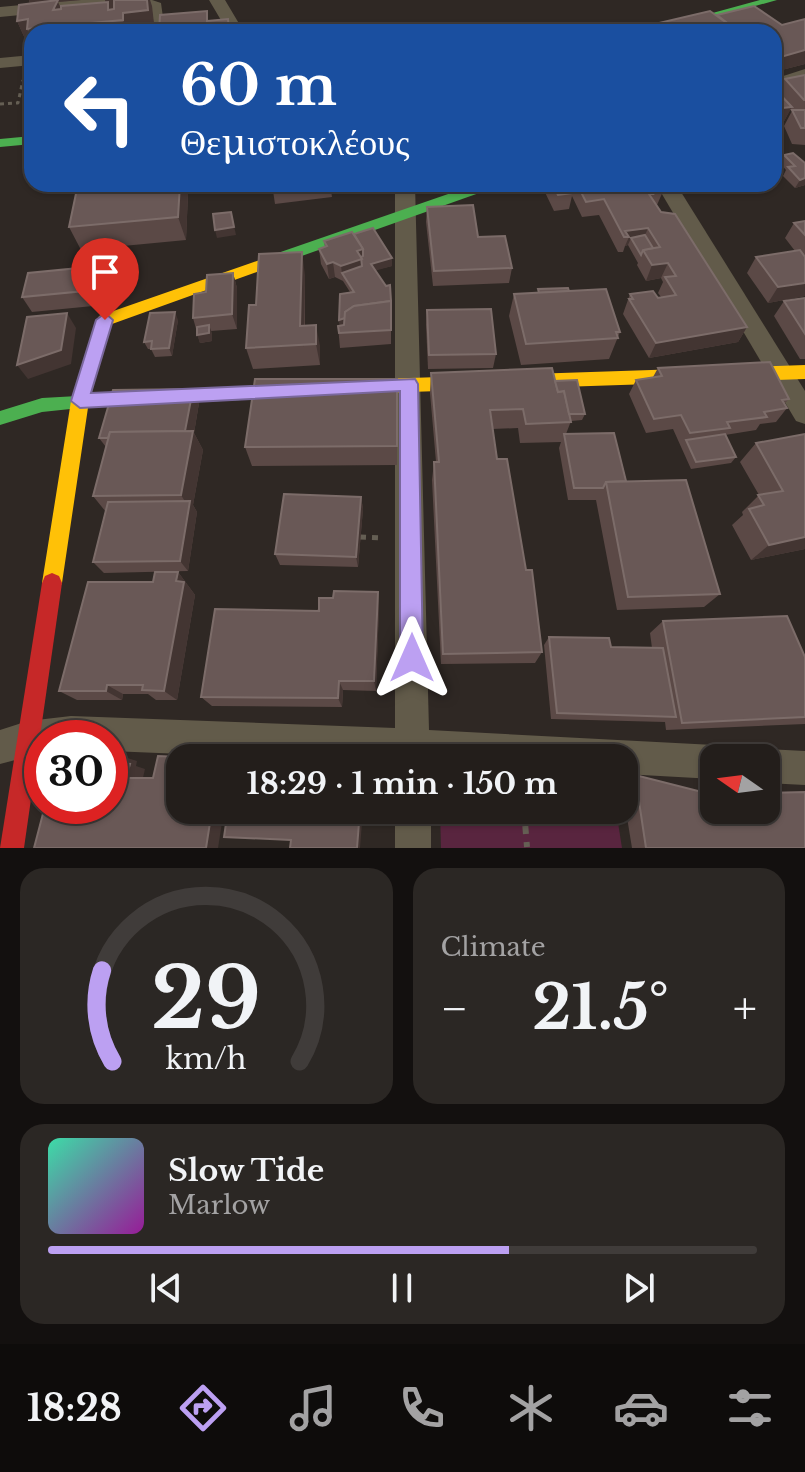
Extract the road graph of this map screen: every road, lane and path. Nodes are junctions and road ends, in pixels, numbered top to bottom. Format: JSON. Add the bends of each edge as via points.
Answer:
{"nodes":[{"id":1,"x":122,"y":0,"type":"edge"},
{"id":2,"x":136,"y":0,"type":"edge"},
{"id":3,"x":217,"y":0,"type":"edge"},
{"id":4,"x":772,"y":0,"type":"edge"},
{"id":5,"x":0,"y":12,"type":"edge"},
{"id":6,"x":157,"y":24,"type":"edge"},
{"id":7,"x":231,"y":24,"type":"edge"},
{"id":8,"x":680,"y":24,"type":"edge"},
{"id":9,"x":24,"y":61,"type":"edge"},
{"id":10,"x":0,"y":63,"type":"edge"},
{"id":11,"x":805,"y":74,"type":"edge"},
{"id":12,"x":23,"y":80,"type":"dead end"},
{"id":13,"x":782,"y":82,"type":"edge"},
{"id":14,"x":0,"y":104,"type":"edge"},
{"id":15,"x":24,"y":141,"type":"edge"},
{"id":16,"x":0,"y":143,"type":"edge"},
{"id":17,"x":405,"y":192,"type":"edge"},
{"id":18,"x":468,"y":192,"type":"edge"},
{"id":19,"x":671,"y":192,"type":"edge"},
{"id":20,"x":405,"y":214,"type":"junction"},
{"id":21,"x":793,"y":373,"type":"edge"},
{"id":22,"x":409,"y":384,"type":"junction"},
{"id":23,"x":80,"y":401,"type":"junction"},
{"id":24,"x":805,"y":413,"type":"edge"},
{"id":25,"x":0,"y":418,"type":"edge"},
{"id":26,"x":14,"y":743,"type":"edge"},
{"id":27,"x":268,"y":744,"type":"edge"},
{"id":28,"x":412,"y":744,"type":"edge"},
{"id":29,"x":638,"y":759,"type":"edge"},
{"id":30,"x":700,"y":762,"type":"edge"},
{"id":31,"x":780,"y":767,"type":"edge"},
{"id":32,"x":805,"y":768,"type":"edge"},
{"id":33,"x":413,"y":824,"type":"edge"},
{"id":34,"x":526,"y":824,"type":"edge"},
{"id":35,"x":11,"y":848,"type":"edge"},
{"id":36,"x":413,"y":848,"type":"edge"},
{"id":37,"x":519,"y":848,"type":"edge"},
{"id":38,"x":529,"y":848,"type":"edge"}],
"edges":[{"from":1,"to":5,"type":"street"},
{"from":2,"to":6,"type":"street","via":[[156,6]]},
{"from":3,"to":7,"type":"street"},
{"from":4,"to":8,"type":"street"},
{"from":9,"to":10,"type":"street"},
{"from":11,"to":13,"type":"street"},
{"from":12,"to":14,"type":"path","via":[[18,103]]},
{"from":15,"to":16,"type":"street"},
{"from":17,"to":20,"type":"street"},
{"from":18,"to":20,"type":"street"},
{"from":19,"to":21,"type":"street"},
{"from":20,"to":22,"type":"street"},
{"from":20,"to":23,"type":"street","via":[[105,320]]},
{"from":21,"to":22,"type":"street"},
{"from":21,"to":24,"type":"street"},
{"from":22,"to":23,"type":"street"},
{"from":22,"to":28,"type":"street"},
{"from":23,"to":25,"type":"street"},
{"from":23,"to":26,"type":"street"},
{"from":26,"to":27,"type":"street","via":[[71,733]]},
{"from":26,"to":35,"type":"street"},
{"from":29,"to":30,"type":"street"},
{"from":31,"to":32,"type":"street"},
{"from":33,"to":36,"type":"street"},
{"from":34,"to":38,"type":"path"},
{"from":37,"to":38,"type":"path"}]}
